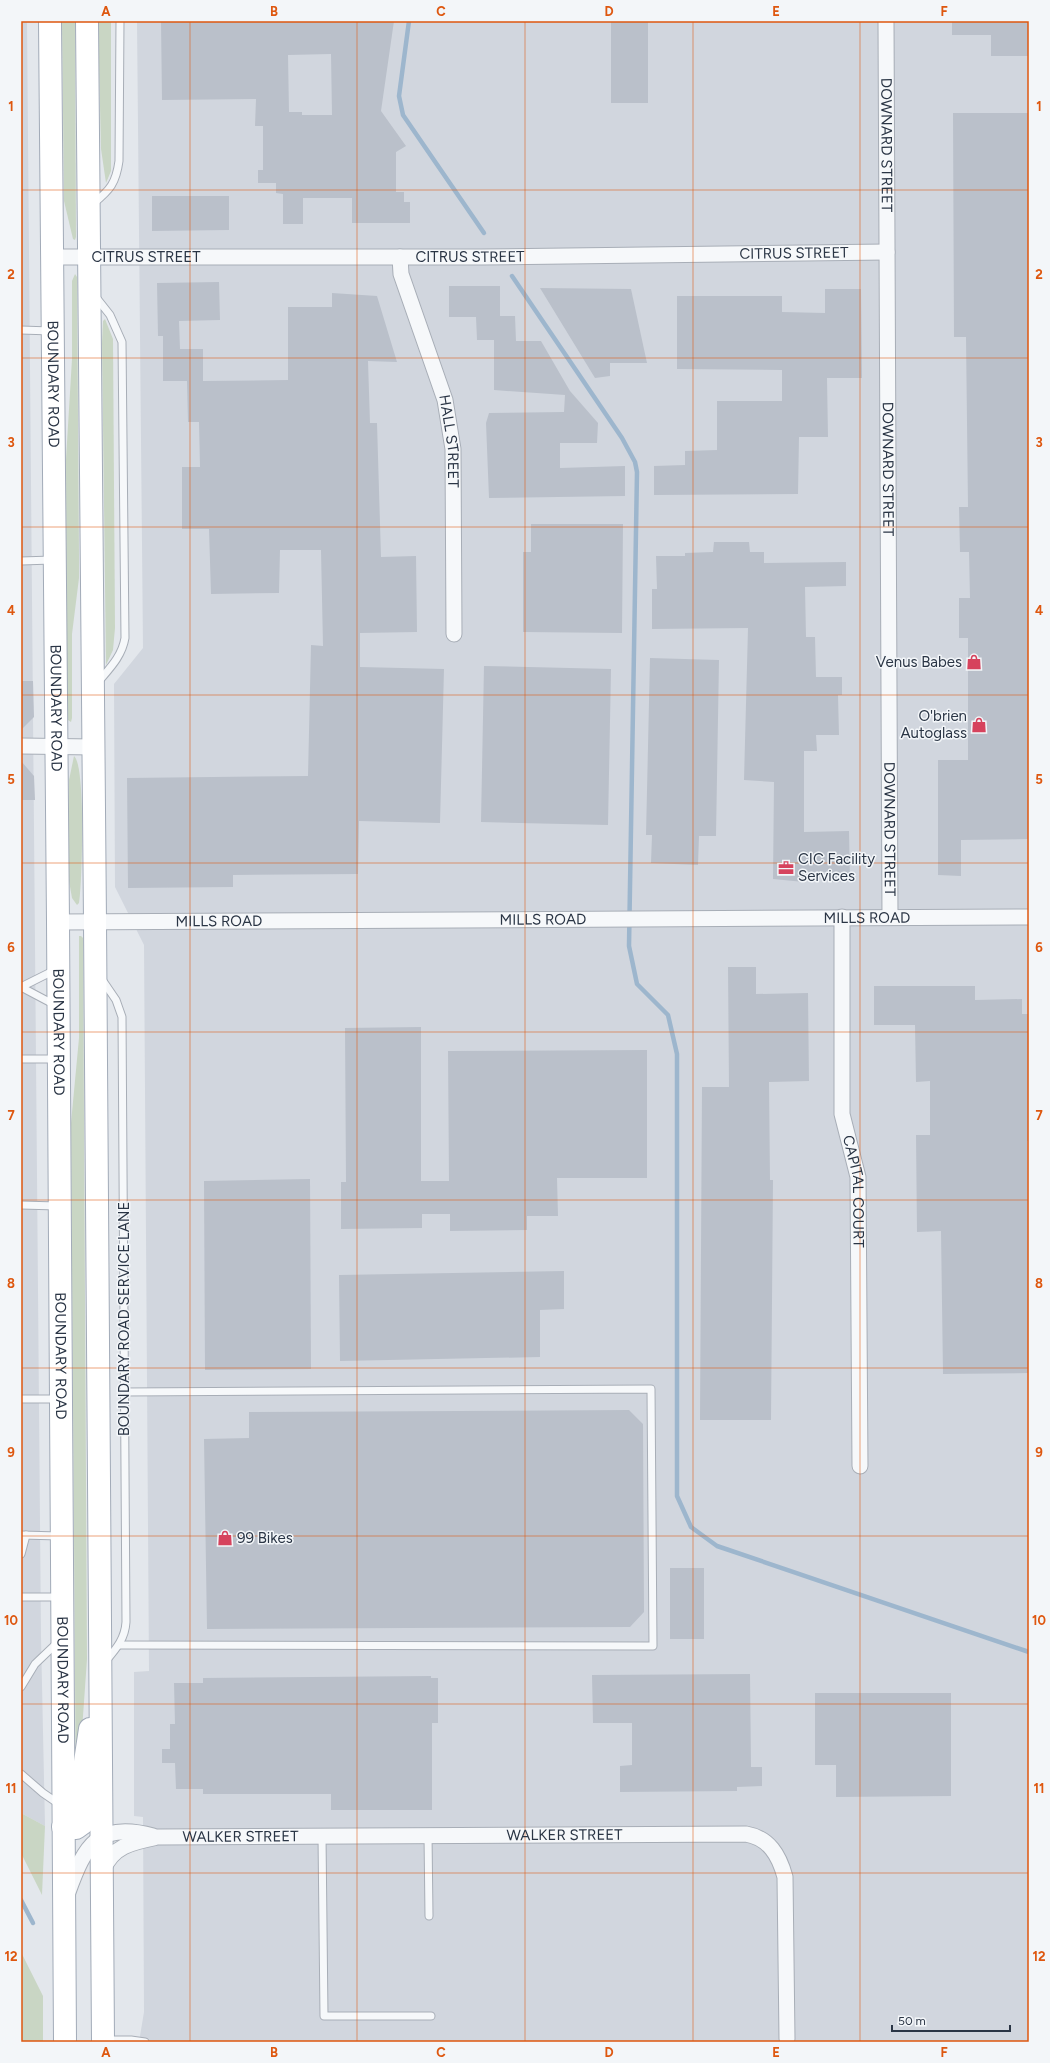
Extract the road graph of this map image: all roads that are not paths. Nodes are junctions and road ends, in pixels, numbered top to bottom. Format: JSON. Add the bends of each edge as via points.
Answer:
{"nodes":[{"id":1,"x":50,"y":21,"type":"edge"},
{"id":2,"x":87,"y":21,"type":"edge"},
{"id":3,"x":120,"y":21,"type":"edge"},
{"id":4,"x":886,"y":21,"type":"edge"},
{"id":5,"x":89,"y":207,"type":"junction"},
{"id":6,"x":887,"y":252,"type":"junction"},
{"id":7,"x":52,"y":257,"type":"junction"},
{"id":8,"x":90,"y":257,"type":"junction"},
{"id":9,"x":400,"y":257,"type":"junction"},
{"id":10,"x":90,"y":289,"type":"junction"},
{"id":11,"x":21,"y":330,"type":"edge"},
{"id":12,"x":53,"y":331,"type":"junction"},
{"id":13,"x":54,"y":560,"type":"junction"},
{"id":14,"x":21,"y":561,"type":"edge"},
{"id":15,"x":454,"y":634,"type":"dead end"},
{"id":16,"x":93,"y":687,"type":"junction"},
{"id":17,"x":21,"y":746,"type":"edge"},
{"id":18,"x":56,"y":747,"type":"junction"},
{"id":19,"x":94,"y":747,"type":"junction"},
{"id":20,"x":890,"y":916,"type":"junction"},
{"id":21,"x":842,"y":917,"type":"junction"},
{"id":22,"x":1029,"y":917,"type":"edge"},
{"id":23,"x":58,"y":922,"type":"junction"},
{"id":24,"x":96,"y":922,"type":"junction"},
{"id":25,"x":58,"y":968,"type":"junction"},
{"id":26,"x":96,"y":970,"type":"junction"},
{"id":27,"x":21,"y":987,"type":"edge"},
{"id":28,"x":58,"y":1007,"type":"junction"},
{"id":29,"x":21,"y":1059,"type":"edge"},
{"id":30,"x":59,"y":1059,"type":"junction"},
{"id":31,"x":21,"y":1205,"type":"edge"},
{"id":32,"x":60,"y":1206,"type":"junction"},
{"id":33,"x":124,"y":1392,"type":"junction"},
{"id":34,"x":21,"y":1399,"type":"edge"},
{"id":35,"x":61,"y":1399,"type":"junction"},
{"id":36,"x":860,"y":1466,"type":"dead end"},
{"id":37,"x":24,"y":1535,"type":"edge"},
{"id":38,"x":62,"y":1536,"type":"junction"},
{"id":39,"x":21,"y":1554,"type":"edge"},
{"id":40,"x":21,"y":1597,"type":"edge"},
{"id":41,"x":62,"y":1597,"type":"junction"},
{"id":42,"x":63,"y":1638,"type":"junction"},
{"id":43,"x":119,"y":1645,"type":"junction"},
{"id":44,"x":100,"y":1678,"type":"junction"},
{"id":45,"x":21,"y":1687,"type":"edge"},
{"id":46,"x":21,"y":1774,"type":"edge"},
{"id":47,"x":63,"y":1817,"type":"junction"},
{"id":48,"x":428,"y":1835,"type":"junction"},
{"id":49,"x":102,"y":1836,"type":"junction"},
{"id":50,"x":322,"y":1836,"type":"junction"},
{"id":51,"x":158,"y":1837,"type":"junction"},
{"id":52,"x":102,"y":1872,"type":"junction"},
{"id":53,"x":64,"y":1905,"type":"junction"},
{"id":54,"x":429,"y":1916,"type":"dead end"},
{"id":55,"x":431,"y":2016,"type":"dead end"},
{"id":56,"x":787,"y":2039,"type":"dead end"},
{"id":57,"x":102,"y":2041,"type":"edge"},
{"id":58,"x":64,"y":2042,"type":"edge"},
{"id":59,"x":144,"y":2042,"type":"edge"}],
"edges":[{"from":1,"to":7,"type":"main road","name":"BOUNDARY ROAD"},
{"from":2,"to":5,"type":"main road"},
{"from":3,"to":5,"type":"lane","via":[[121,144],[118,172],[108,191]]},
{"from":4,"to":6,"type":"street","name":"DOWNARD STREET"},
{"from":5,"to":8,"type":"main road"},
{"from":6,"to":9,"type":"street","name":"CITRUS STREET"},
{"from":6,"to":20,"type":"street","name":"DOWNARD STREET"},
{"from":7,"to":8,"type":"street","name":"CITRUS STREET"},
{"from":7,"to":12,"type":"main road","name":"BOUNDARY ROAD"},
{"from":8,"to":9,"type":"street","name":"CITRUS STREET"},
{"from":8,"to":10,"type":"main road"},
{"from":9,"to":15,"type":"street","name":"HALL STREET","via":[[401,274],[445,400],[453,449]]},
{"from":10,"to":16,"type":"main road"},
{"from":10,"to":16,"type":"lane","via":[[110,315],[122,342],[125,630],[121,652]]},
{"from":11,"to":12,"type":"lane"},
{"from":12,"to":13,"type":"main road","name":"BOUNDARY ROAD"},
{"from":13,"to":14,"type":"lane"},
{"from":13,"to":18,"type":"main road","name":"BOUNDARY ROAD"},
{"from":16,"to":19,"type":"main road"},
{"from":17,"to":18,"type":"street"},
{"from":18,"to":19,"type":"street"},
{"from":18,"to":23,"type":"main road","name":"BOUNDARY ROAD"},
{"from":19,"to":24,"type":"main road"},
{"from":20,"to":21,"type":"street","name":"MILLS ROAD"},
{"from":20,"to":22,"type":"street","name":"MILLS ROAD"},
{"from":21,"to":24,"type":"street","name":"MILLS ROAD"},
{"from":21,"to":36,"type":"street","name":"CAPITAL COURT","via":[[842,1114],[858,1177]]},
{"from":23,"to":24,"type":"street","name":"MILLS ROAD"},
{"from":23,"to":25,"type":"main road","name":"BOUNDARY ROAD"},
{"from":24,"to":26,"type":"main road"},
{"from":25,"to":27,"type":"lane"},
{"from":25,"to":28,"type":"main road","name":"BOUNDARY ROAD"},
{"from":26,"to":33,"type":"lane","name":"BOUNDARY ROAD SERVICE LANE","via":[[116,1000],[122,1017]]},
{"from":26,"to":44,"type":"main road"},
{"from":27,"to":28,"type":"lane"},
{"from":28,"to":30,"type":"main road","name":"BOUNDARY ROAD"},
{"from":29,"to":30,"type":"lane"},
{"from":30,"to":32,"type":"main road","name":"BOUNDARY ROAD"},
{"from":31,"to":32,"type":"lane"},
{"from":32,"to":35,"type":"main road","name":"BOUNDARY ROAD"},
{"from":33,"to":43,"type":"lane","name":"BOUNDARY ROAD SERVICE LANE","via":[[126,1630]]},
{"from":33,"to":43,"type":"lane","via":[[651,1389],[653,1646]]},
{"from":34,"to":35,"type":"lane"},
{"from":35,"to":38,"type":"main road","name":"BOUNDARY ROAD"},
{"from":37,"to":38,"type":"lane"},
{"from":37,"to":39,"type":"lane"},
{"from":38,"to":41,"type":"main road","name":"BOUNDARY ROAD"},
{"from":40,"to":41,"type":"lane"},
{"from":41,"to":42,"type":"main road","name":"BOUNDARY ROAD"},
{"from":42,"to":45,"type":"lane","via":[[35,1664]]},
{"from":42,"to":47,"type":"main road","name":"BOUNDARY ROAD"},
{"from":43,"to":44,"type":"lane","name":"BOUNDARY ROAD SERVICE LANE"},
{"from":44,"to":47,"type":"main road","via":[[85,1762],[83,1823],[76,1828]]},
{"from":44,"to":49,"type":"main road"},
{"from":46,"to":47,"type":"lane"},
{"from":47,"to":53,"type":"main road","name":"BOUNDARY ROAD"},
{"from":48,"to":50,"type":"street","name":"WALKER STREET"},
{"from":48,"to":54,"type":"lane"},
{"from":48,"to":56,"type":"street","name":"WALKER STREET","via":[[746,1834],[764,1840],[778,1857],[785,1877]]},
{"from":49,"to":51,"type":"street","name":"WALKER STREET","via":[[127,1831]]},
{"from":49,"to":52,"type":"main road"},
{"from":49,"to":53,"type":"street","name":"WALKER STREET","via":[[85,1851],[78,1862]]},
{"from":50,"to":51,"type":"street","name":"WALKER STREET"},
{"from":50,"to":55,"type":"lane","via":[[324,2016]]},
{"from":51,"to":52,"type":"street","name":"WALKER STREET","via":[[119,1848]]},
{"from":52,"to":57,"type":"main road"},
{"from":53,"to":58,"type":"main road","name":"BOUNDARY ROAD"},
{"from":57,"to":59,"type":"lane"}]}
